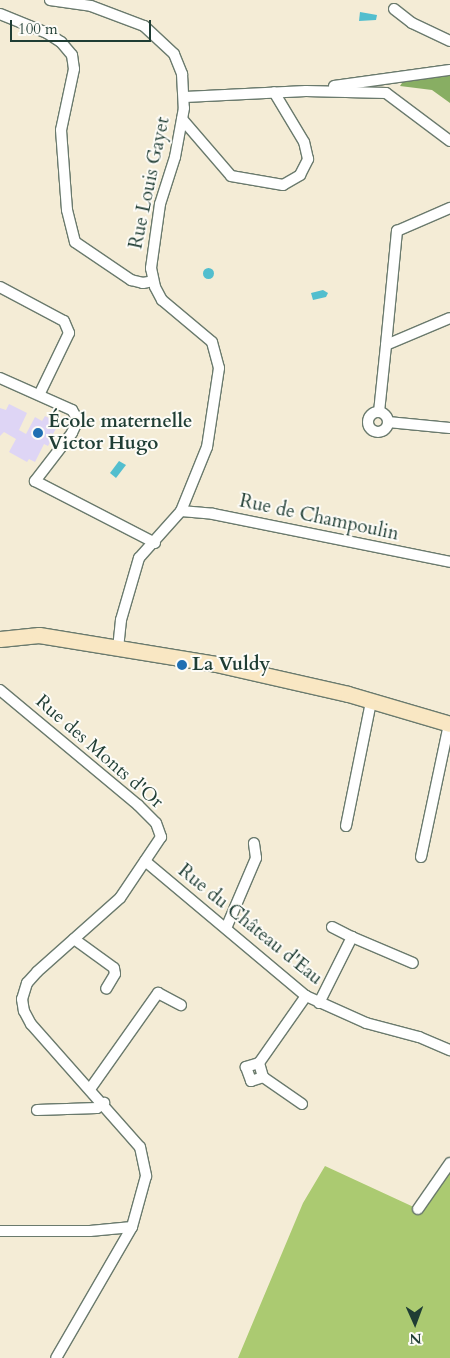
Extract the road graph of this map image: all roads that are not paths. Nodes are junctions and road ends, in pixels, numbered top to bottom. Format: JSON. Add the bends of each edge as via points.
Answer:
{"nodes":[{"id":1,"x":50,"y":0,"type":"edge"},
{"id":2,"x":394,"y":9,"type":"dead end"},
{"id":3,"x":0,"y":14,"type":"edge"},
{"id":4,"x":450,"y":41,"type":"edge"},
{"id":5,"x":450,"y":70,"type":"edge"},
{"id":6,"x":306,"y":91,"type":"junction"},
{"id":7,"x":274,"y":92,"type":"junction"},
{"id":8,"x":185,"y":97,"type":"junction"},
{"id":9,"x":182,"y":119,"type":"junction"},
{"id":10,"x":450,"y":141,"type":"edge"},
{"id":11,"x":450,"y":208,"type":"edge"},
{"id":12,"x":153,"y":281,"type":"junction"},
{"id":13,"x":0,"y":287,"type":"edge"},
{"id":14,"x":450,"y":318,"type":"edge"},
{"id":15,"x":386,"y":345,"type":"junction"},
{"id":16,"x":0,"y":378,"type":"edge"},
{"id":17,"x":40,"y":393,"type":"junction"},
{"id":18,"x":379,"y":412,"type":"junction"},
{"id":19,"x":388,"y":422,"type":"junction"},
{"id":20,"x":450,"y":428,"type":"edge"},
{"id":21,"x":181,"y":511,"type":"junction"},
{"id":22,"x":155,"y":544,"type":"junction"},
{"id":23,"x":450,"y":562,"type":"edge"},
{"id":24,"x":0,"y":639,"type":"edge"},
{"id":25,"x":118,"y":650,"type":"junction"},
{"id":26,"x":0,"y":690,"type":"edge"},
{"id":27,"x":371,"y":702,"type":"junction"},
{"id":28,"x":449,"y":724,"type":"edge"},
{"id":29,"x":346,"y":826,"type":"dead end"},
{"id":30,"x":254,"y":843,"type":"dead end"},
{"id":31,"x":421,"y":857,"type":"dead end"},
{"id":32,"x":145,"y":861,"type":"junction"},
{"id":33,"x":226,"y":926,"type":"junction"},
{"id":34,"x":332,"y":927,"type":"dead end"},
{"id":35,"x":352,"y":937,"type":"junction"},
{"id":36,"x":74,"y":939,"type":"junction"},
{"id":37,"x":413,"y":963,"type":"dead end"},
{"id":38,"x":106,"y":988,"type":"dead end"},
{"id":39,"x":306,"y":996,"type":"junction"},
{"id":40,"x":320,"y":1003,"type":"junction"},
{"id":41,"x":181,"y":1005,"type":"dead end"},
{"id":42,"x":450,"y":1050,"type":"edge"},
{"id":43,"x":90,"y":1089,"type":"junction"},
{"id":44,"x":104,"y":1104,"type":"junction"},
{"id":45,"x":302,"y":1104,"type":"dead end"},
{"id":46,"x":37,"y":1110,"type":"dead end"},
{"id":47,"x":450,"y":1164,"type":"edge"},
{"id":48,"x":418,"y":1209,"type":"dead end"},
{"id":49,"x":132,"y":1227,"type":"junction"},
{"id":50,"x":0,"y":1231,"type":"edge"},
{"id":51,"x":56,"y":1358,"type":"edge"}],
"edges":[{"from":1,"to":8,"type":"street","name":"Rue Louis Gayet","via":[[91,6],[138,23],[155,34],[174,54],[182,74]]},
{"from":2,"to":4,"type":"street","via":[[412,23]]},
{"from":3,"to":12,"type":"street","via":[[47,32],[72,56],[74,70],[61,130],[63,184],[75,242],[131,280],[143,284]]},
{"from":5,"to":6,"type":"street"},
{"from":6,"to":7,"type":"street"},
{"from":6,"to":10,"type":"street","via":[[386,93]]},
{"from":7,"to":8,"type":"street"},
{"from":7,"to":9,"type":"street","via":[[304,142],[308,159],[300,175],[283,185],[231,176]]},
{"from":8,"to":9,"type":"street","name":"Rue Louis Gayet"},
{"from":9,"to":12,"type":"street","name":"Rue Louis Gayet","via":[[158,212],[151,257]]},
{"from":11,"to":15,"type":"street","via":[[397,231]]},
{"from":12,"to":21,"type":"street","name":"Rue Louis Gayet","via":[[169,307],[198,327],[212,342],[219,368],[207,447]]},
{"from":13,"to":17,"type":"street","via":[[64,321],[67,327],[69,334]]},
{"from":14,"to":15,"type":"street"},
{"from":15,"to":18,"type":"street"},
{"from":16,"to":17,"type":"street"},
{"from":17,"to":22,"type":"street","via":[[72,410],[78,420],[72,433],[35,481]]},
{"from":18,"to":19,"type":"street"},
{"from":18,"to":19,"type":"street","via":[[368,419],[370,429],[380,432]]},
{"from":19,"to":20,"type":"street"},
{"from":21,"to":22,"type":"street","name":"Rue Louis Gayet"},
{"from":21,"to":23,"type":"street","name":"Rue de Champoulin","via":[[213,514]]},
{"from":22,"to":25,"type":"street","name":"Rue Louis Gayet","via":[[140,558],[132,578]]},
{"from":24,"to":25,"type":"main road","via":[[39,635]]},
{"from":25,"to":27,"type":"main road","via":[[216,664]]},
{"from":26,"to":32,"type":"street","name":"Rue des Monts d'Or","via":[[156,823],[161,837]]},
{"from":27,"to":28,"type":"main road"},
{"from":27,"to":29,"type":"street"},
{"from":28,"to":31,"type":"street"},
{"from":30,"to":33,"type":"street","via":[[256,858]]},
{"from":32,"to":33,"type":"street","name":"Rue du Château d'Eau"},
{"from":32,"to":36,"type":"street","name":"Rue des Monts d'Or","via":[[120,898]]},
{"from":33,"to":39,"type":"street","name":"Rue du Château d'Eau"},
{"from":34,"to":35,"type":"street"},
{"from":35,"to":37,"type":"street"},
{"from":35,"to":40,"type":"street"},
{"from":36,"to":38,"type":"street","via":[[114,968],[115,974]]},
{"from":36,"to":43,"type":"street","name":"Rue des Monts d'Or","via":[[36,972],[27,983],[22,999],[31,1024]]},
{"from":39,"to":40,"type":"street","name":"Rue du Château d'Eau"},
{"from":39,"to":45,"type":"street","via":[[259,1063],[264,1077]]},
{"from":40,"to":42,"type":"street","name":"Rue du Château d'Eau","via":[[366,1023],[419,1037]]},
{"from":41,"to":43,"type":"street","via":[[158,992]]},
{"from":43,"to":44,"type":"street","name":"Rue des Monts d'Or"},
{"from":44,"to":46,"type":"street","via":[[97,1108]]},
{"from":44,"to":49,"type":"street","name":"Rue des Monts d'Or","via":[[140,1147],[146,1176]]},
{"from":47,"to":48,"type":"street"},
{"from":49,"to":50,"type":"street","via":[[90,1231]]},
{"from":49,"to":51,"type":"street","name":"Rue des Monts d'Or"}]}
